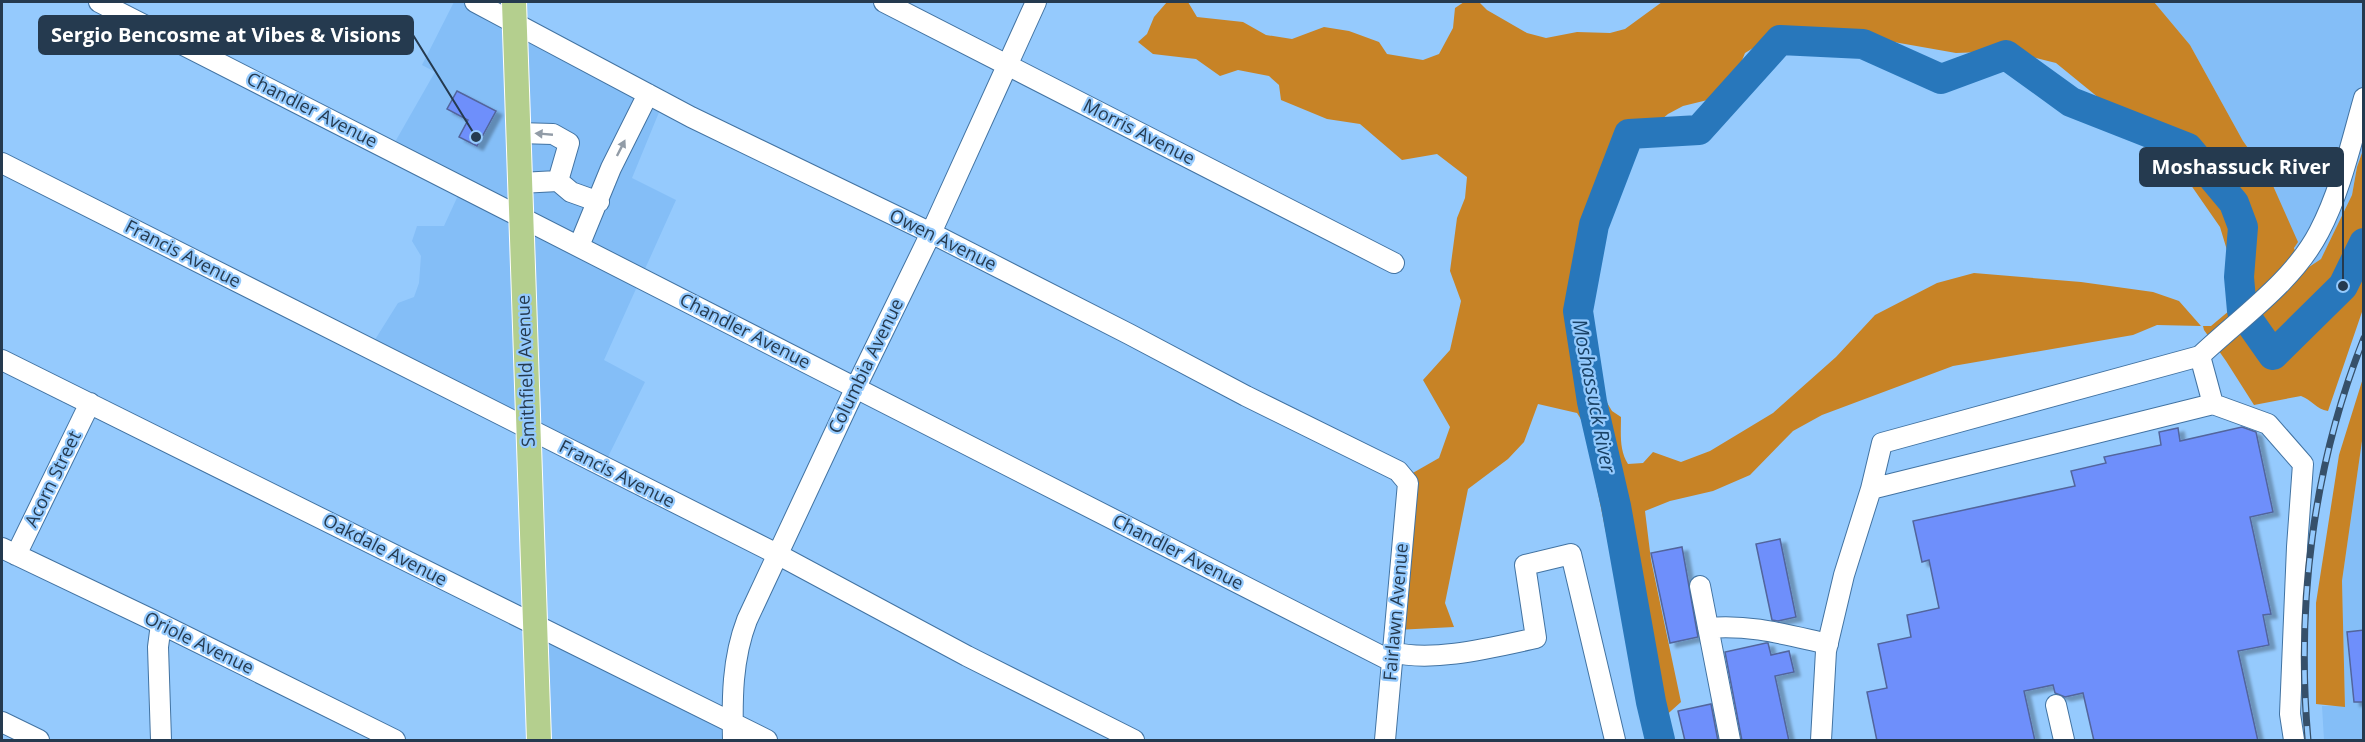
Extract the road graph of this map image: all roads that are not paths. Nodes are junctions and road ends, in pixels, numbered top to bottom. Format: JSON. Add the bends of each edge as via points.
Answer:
{"nodes":[{"id":1,"x":99,"y":2,"type":"edge"},
{"id":2,"x":475,"y":2,"type":"edge"},
{"id":3,"x":884,"y":2,"type":"edge"},
{"id":4,"x":1036,"y":2,"type":"edge"},
{"id":5,"x":514,"y":11,"type":"edge"},
{"id":6,"x":1006,"y":64,"type":"junction"},
{"id":7,"x":648,"y":94,"type":"junction"},
{"id":8,"x":2364,"y":98,"type":"edge"},
{"id":9,"x":518,"y":133,"type":"junction"},
{"id":10,"x":2,"y":163,"type":"edge"},
{"id":11,"x":558,"y":181,"type":"junction"},
{"id":12,"x":520,"y":183,"type":"junction"},
{"id":13,"x":598,"y":202,"type":"junction"},
{"id":14,"x":521,"y":217,"type":"junction"},
{"id":15,"x":931,"y":233,"type":"junction"},
{"id":16,"x":579,"y":246,"type":"junction"},
{"id":17,"x":1394,"y":263,"type":"dead end"},
{"id":18,"x":2200,"y":356,"type":"junction"},
{"id":19,"x":2,"y":360,"type":"edge"},
{"id":20,"x":855,"y":387,"type":"junction"},
{"id":21,"x":90,"y":403,"type":"junction"},
{"id":22,"x":2213,"y":404,"type":"junction"},
{"id":23,"x":529,"y":429,"type":"junction"},
{"id":24,"x":1408,"y":483,"type":"joint"},
{"id":25,"x":1871,"y":489,"type":"junction"},
{"id":26,"x":9,"y":552,"type":"edge"},
{"id":27,"x":777,"y":554,"type":"junction"},
{"id":28,"x":1700,"y":586,"type":"dead end"},
{"id":29,"x":161,"y":624,"type":"junction"},
{"id":30,"x":537,"y":626,"type":"junction"},
{"id":31,"x":1708,"y":628,"type":"junction"},
{"id":32,"x":1828,"y":644,"type":"junction"},
{"id":33,"x":1392,"y":657,"type":"junction"},
{"id":34,"x":2056,"y":705,"type":"dead end"},
{"id":35,"x":2,"y":722,"type":"edge"},
{"id":36,"x":733,"y":732,"type":"edge"},
{"id":37,"x":39,"y":741,"type":"edge"},
{"id":38,"x":161,"y":741,"type":"edge"},
{"id":39,"x":395,"y":741,"type":"edge"},
{"id":40,"x":539,"y":741,"type":"edge"},
{"id":41,"x":768,"y":741,"type":"edge"},
{"id":42,"x":1134,"y":741,"type":"edge"},
{"id":43,"x":1385,"y":741,"type":"edge"},
{"id":44,"x":1615,"y":741,"type":"edge"},
{"id":45,"x":1730,"y":741,"type":"edge"},
{"id":46,"x":1821,"y":741,"type":"edge"},
{"id":47,"x":2064,"y":741,"type":"edge"},
{"id":48,"x":2294,"y":741,"type":"edge"}],
"edges":[{"from":1,"to":14,"type":"street","name":"Chandler Avenue"},
{"from":2,"to":5,"type":"street","name":"Owen Avenue"},
{"from":3,"to":6,"type":"street","name":"Morris Avenue"},
{"from":4,"to":6,"type":"street","name":"Columbia Avenue"},
{"from":5,"to":7,"type":"street","name":"Owen Avenue"},
{"from":5,"to":9,"type":"main road","name":"Smithfield Avenue"},
{"from":6,"to":15,"type":"street","name":"Columbia Avenue"},
{"from":6,"to":17,"type":"street","name":"Morris Avenue"},
{"from":13,"to":7,"type":"street","one_way":true},
{"from":7,"to":15,"type":"street","name":"Owen Avenue"},
{"from":8,"to":18,"type":"street","via":[[2338,187],[2319,233],[2295,267]]},
{"from":11,"to":9,"type":"street","one_way":true,"via":[[568,143],[553,135]]},
{"from":9,"to":12,"type":"main road","name":"Smithfield Avenue"},
{"from":10,"to":23,"type":"street","name":"Francis Avenue"},
{"from":11,"to":12,"type":"street"},
{"from":11,"to":13,"type":"street","via":[[572,192]]},
{"from":12,"to":14,"type":"main road","name":"Smithfield Avenue"},
{"from":13,"to":16,"type":"street"},
{"from":14,"to":16,"type":"street","name":"Chandler Avenue"},
{"from":14,"to":23,"type":"main road","name":"Smithfield Avenue"},
{"from":15,"to":20,"type":"street","name":"Columbia Avenue"},
{"from":15,"to":24,"type":"street","name":"Owen Avenue","via":[[1398,471]]},
{"from":16,"to":20,"type":"street","name":"Chandler Avenue"},
{"from":18,"to":22,"type":"street"},
{"from":18,"to":25,"type":"street","via":[[1882,443]]},
{"from":19,"to":21,"type":"street","name":"Oakdale Avenue"},
{"from":20,"to":27,"type":"street","name":"Columbia Avenue"},
{"from":20,"to":33,"type":"street","name":"Chandler Avenue"},
{"from":21,"to":26,"type":"street","name":"Acorn Street"},
{"from":21,"to":30,"type":"street","name":"Oakdale Avenue"},
{"from":22,"to":25,"type":"street"},
{"from":22,"to":48,"type":"street","via":[[2268,424],[2304,464],[2290,714]]},
{"from":23,"to":27,"type":"street","name":"Francis Avenue"},
{"from":23,"to":30,"type":"main road","name":"Smithfield Avenue"},
{"from":24,"to":33,"type":"street","name":"Fairlawn Avenue"},
{"from":25,"to":32,"type":"street","via":[[1844,575]]},
{"from":26,"to":29,"type":"street","name":"Oriole Avenue"},
{"from":27,"to":36,"type":"street","name":"Columbia Avenue","via":[[742,634],[732,687]]},
{"from":27,"to":42,"type":"street","name":"Francis Avenue"},
{"from":28,"to":31,"type":"street"},
{"from":29,"to":38,"type":"street"},
{"from":29,"to":39,"type":"street","name":"Oriole Avenue"},
{"from":30,"to":36,"type":"street","name":"Oakdale Avenue"},
{"from":30,"to":40,"type":"main road","name":"Smithfield Avenue"},
{"from":31,"to":32,"type":"street","via":[[1734,625]]},
{"from":31,"to":45,"type":"street"},
{"from":32,"to":46,"type":"street"},
{"from":33,"to":43,"type":"street","name":"Fairlawn Avenue"},
{"from":33,"to":44,"type":"street","name":"Chandler Avenue","via":[[1489,648],[1536,638],[1525,565],[1571,554]]},
{"from":34,"to":47,"type":"street"},
{"from":35,"to":37,"type":"street"},
{"from":36,"to":41,"type":"street","name":"Oakdale Avenue"}]}
